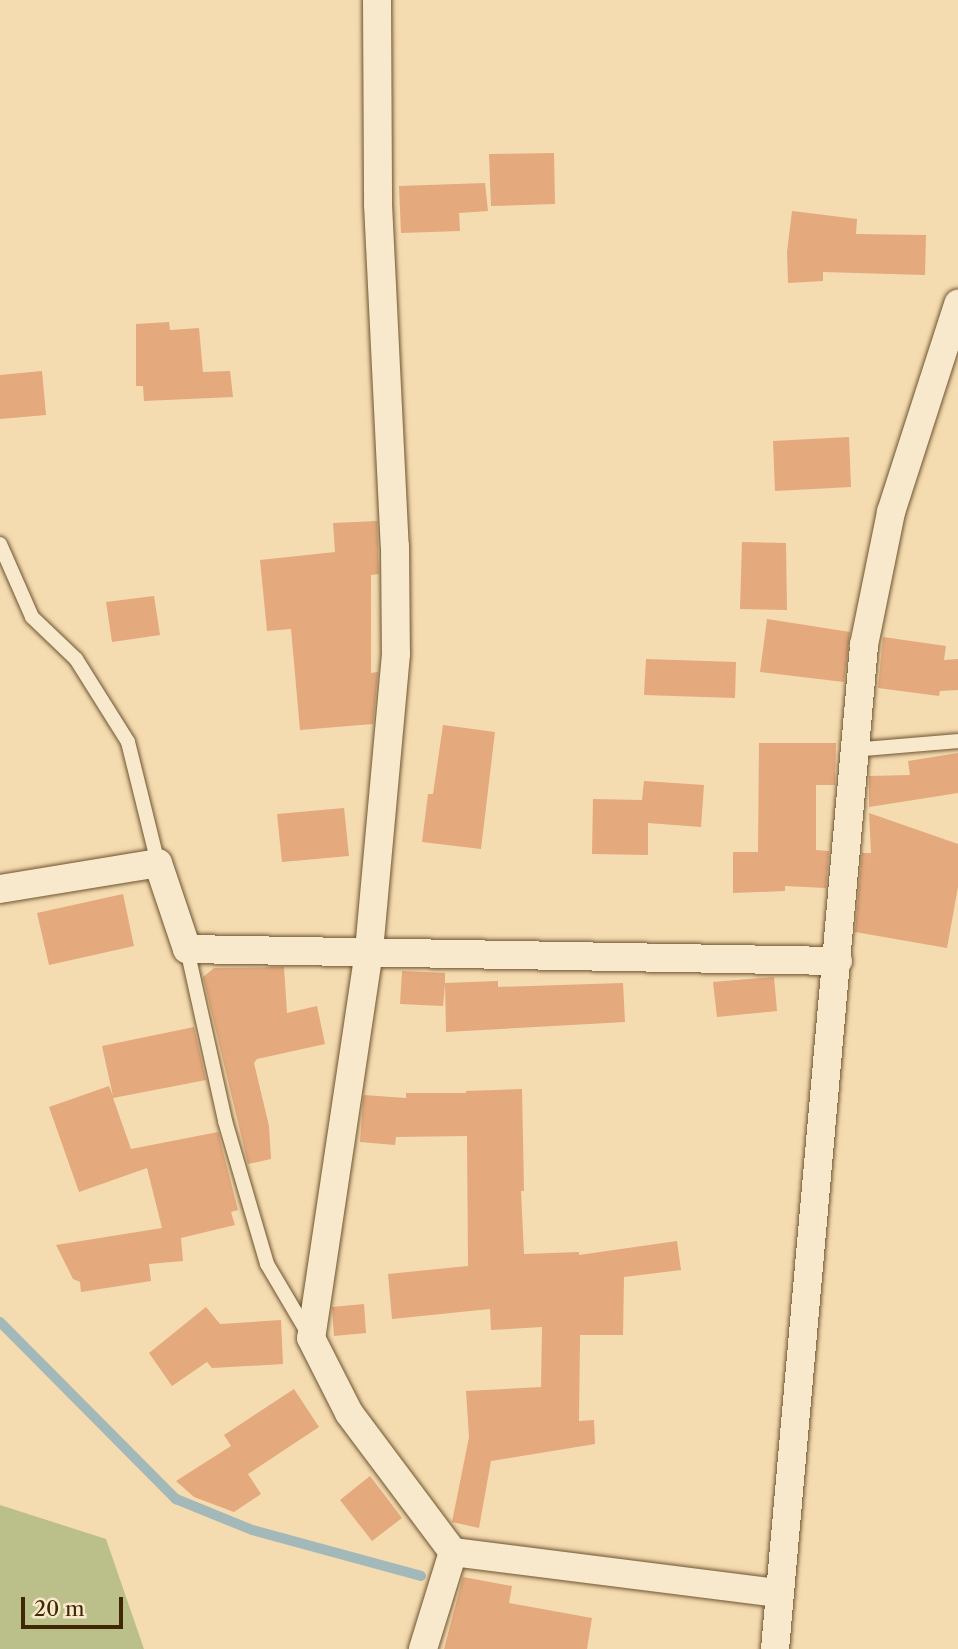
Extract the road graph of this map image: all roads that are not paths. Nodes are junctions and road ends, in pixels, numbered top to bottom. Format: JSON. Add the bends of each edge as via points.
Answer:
{"nodes":[{"id":1,"x":377,"y":0,"type":"edge"},
{"id":2,"x":958,"y":304,"type":"edge"},
{"id":3,"x":0,"y":544,"type":"edge"},
{"id":4,"x":958,"y":741,"type":"edge"},
{"id":5,"x":853,"y":750,"type":"junction"},
{"id":6,"x":158,"y":863,"type":"junction"},
{"id":7,"x":0,"y":889,"type":"edge"},
{"id":8,"x":187,"y":949,"type":"junction"},
{"id":9,"x":369,"y":951,"type":"junction"},
{"id":10,"x":838,"y":961,"type":"junction"},
{"id":11,"x":311,"y":1338,"type":"junction"},
{"id":12,"x":453,"y":1552,"type":"junction"},
{"id":13,"x":778,"y":1593,"type":"junction"},
{"id":14,"x":423,"y":1649,"type":"edge"},
{"id":15,"x":775,"y":1649,"type":"edge"}],
"edges":[{"from":1,"to":9,"type":"street","via":[[378,204],[396,654]]},
{"from":2,"to":5,"type":"street","via":[[891,512],[864,645]]},
{"from":3,"to":6,"type":"lane","via":[[32,617],[76,659],[128,742]]},
{"from":4,"to":5,"type":"lane"},
{"from":5,"to":10,"type":"street"},
{"from":6,"to":7,"type":"street"},
{"from":6,"to":8,"type":"street"},
{"from":8,"to":9,"type":"street"},
{"from":8,"to":11,"type":"lane","via":[[225,1121],[267,1264]]},
{"from":9,"to":10,"type":"street"},
{"from":9,"to":11,"type":"street"},
{"from":10,"to":13,"type":"street"},
{"from":11,"to":12,"type":"street","via":[[349,1413]]},
{"from":12,"to":13,"type":"street"},
{"from":12,"to":14,"type":"street"},
{"from":13,"to":15,"type":"street"}]}
